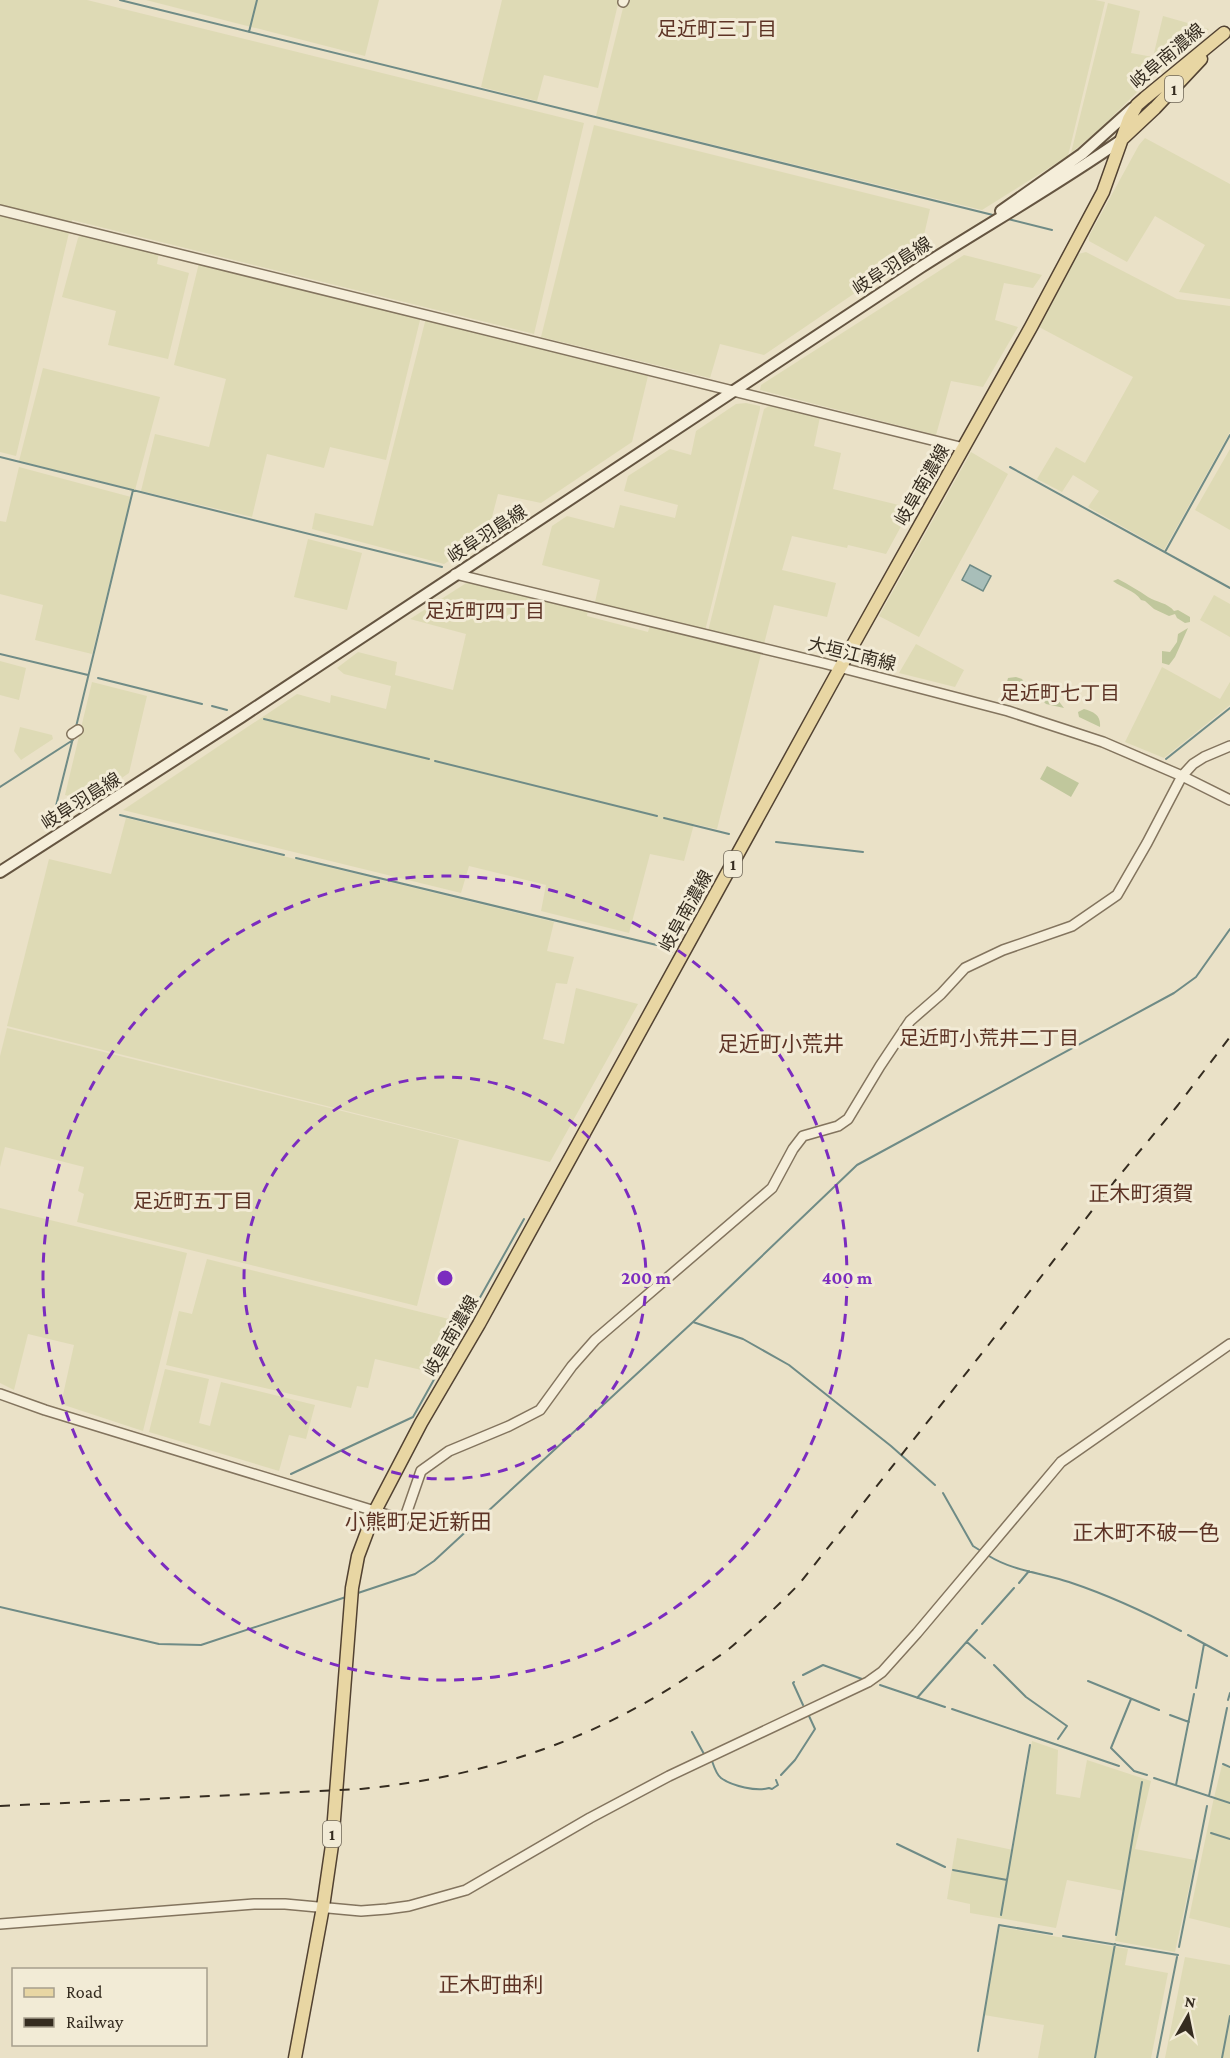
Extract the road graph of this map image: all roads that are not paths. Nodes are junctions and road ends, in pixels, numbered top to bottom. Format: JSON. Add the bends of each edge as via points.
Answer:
{"nodes":[{"id":1,"x":1227,"y":30,"type":"edge"},
{"id":2,"x":1137,"y":105,"type":"junction"},
{"id":3,"x":1120,"y":141,"type":"junction"},
{"id":4,"x":0,"y":210,"type":"edge"},
{"id":5,"x":991,"y":222,"type":"junction"},
{"id":6,"x":734,"y":391,"type":"junction"},
{"id":7,"x":964,"y":447,"type":"junction"},
{"id":8,"x":455,"y":574,"type":"junction"},
{"id":9,"x":840,"y":668,"type":"junction"},
{"id":10,"x":1230,"y":746,"type":"edge"},
{"id":11,"x":1182,"y":776,"type":"junction"},
{"id":12,"x":1230,"y":800,"type":"edge"},
{"id":13,"x":0,"y":872,"type":"edge"},
{"id":14,"x":1230,"y":1344,"type":"edge"},
{"id":15,"x":0,"y":1394,"type":"edge"},
{"id":16,"x":375,"y":1511,"type":"junction"},
{"id":17,"x":323,"y":1906,"type":"junction"},
{"id":18,"x":0,"y":1924,"type":"edge"},
{"id":19,"x":295,"y":2058,"type":"edge"}],
"edges":[{"from":1,"to":2,"type":"main road","name":"岐阜南濃線","number":"1"},
{"from":1,"to":3,"type":"main road","name":"岐阜南濃線","number":"1"},
{"from":2,"to":3,"type":"main road","name":"岐阜南濃線","number":"1"},
{"from":2,"to":5,"type":"main road","name":"岐阜羽島線","via":[[1082,154],[1003,209]]},
{"from":3,"to":5,"type":"main road","name":"岐阜羽島線"},
{"from":3,"to":7,"type":"main road","name":"岐阜南濃線","number":"1","via":[[1103,192]]},
{"from":4,"to":6,"type":"street"},
{"from":5,"to":6,"type":"main road","name":"岐阜羽島線"},
{"from":6,"to":7,"type":"street"},
{"from":6,"to":8,"type":"main road","name":"岐阜羽島線"},
{"from":7,"to":9,"type":"main road","name":"岐阜南濃線","number":"1"},
{"from":8,"to":9,"type":"street","name":"大垣江南線"},
{"from":8,"to":13,"type":"main road","name":"岐阜羽島線"},
{"from":9,"to":11,"type":"street","name":"大垣江南線","via":[[1008,711],[1103,742]]},
{"from":9,"to":16,"type":"main road","name":"岐阜南濃線","number":"1"},
{"from":10,"to":11,"type":"street","via":[[1204,757]]},
{"from":11,"to":12,"type":"street","name":"大垣江南線"},
{"from":11,"to":16,"type":"street","via":[[1117,895],[1072,926],[965,968],[910,1021],[848,1119],[801,1138],[772,1188],[595,1340],[540,1410],[449,1451],[421,1471],[404,1520]]},
{"from":14,"to":17,"type":"street","via":[[1061,1462],[917,1634],[868,1682],[669,1776],[466,1890],[387,1909],[361,1911]]},
{"from":15,"to":16,"type":"street"},
{"from":16,"to":17,"type":"main road","name":"岐阜南濃線","number":"1","via":[[357,1556],[352,1588],[332,1845]]},
{"from":17,"to":18,"type":"street","via":[[195,1907]]},
{"from":17,"to":19,"type":"main road","number":"1"}]}
